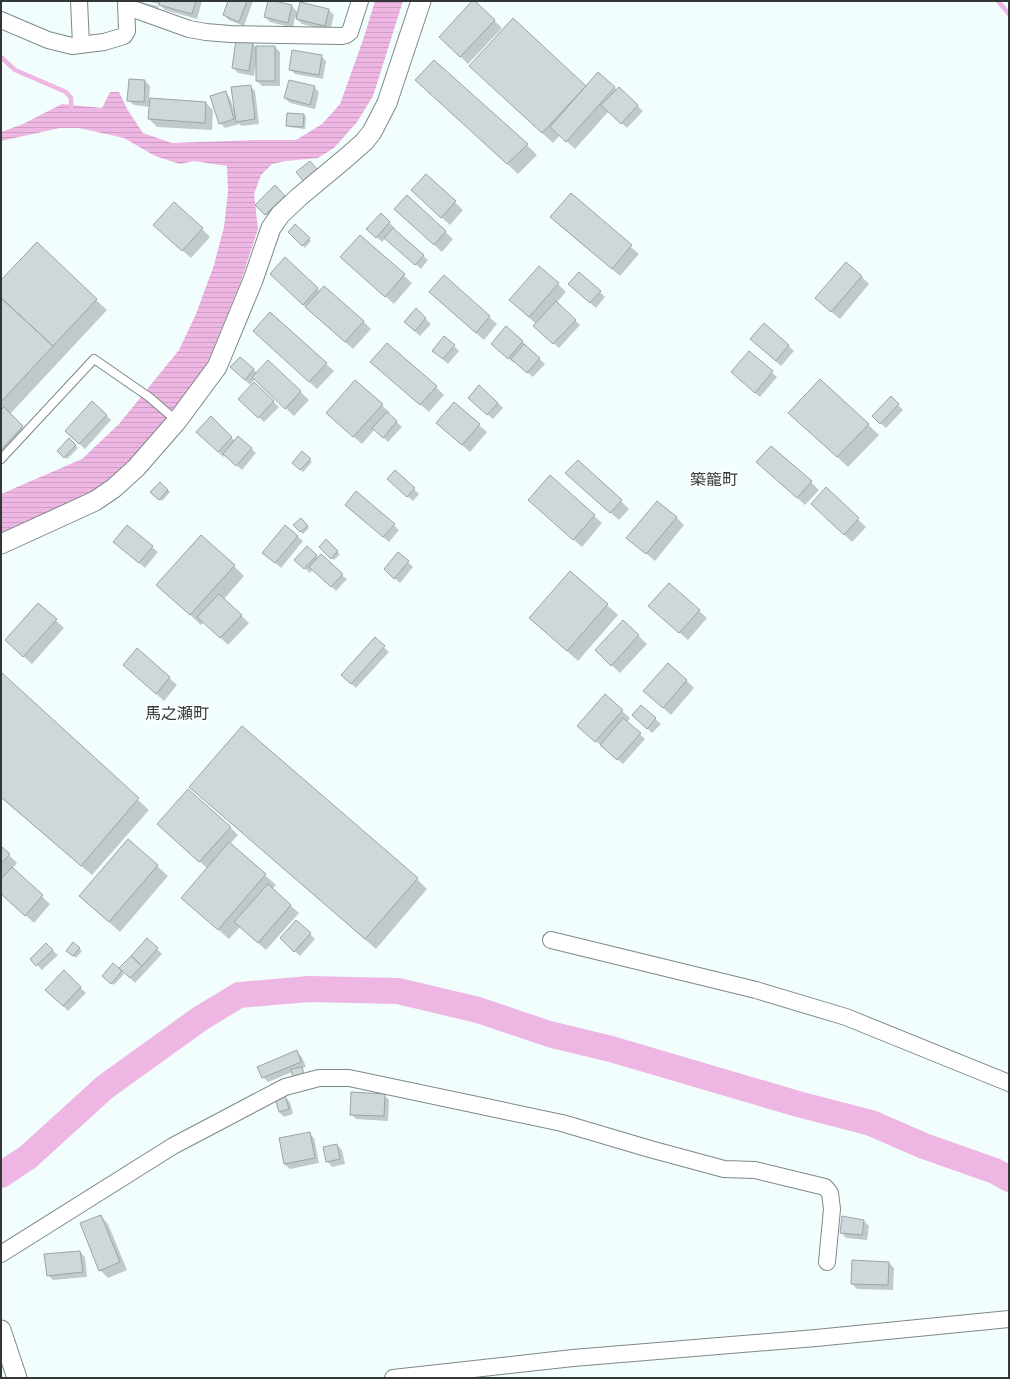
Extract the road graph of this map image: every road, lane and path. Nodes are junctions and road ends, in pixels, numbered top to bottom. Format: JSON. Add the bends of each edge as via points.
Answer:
{"nodes":[{"id":1,"x":79,"y":1,"type":"edge"},
{"id":2,"x":360,"y":1,"type":"edge"},
{"id":3,"x":421,"y":1,"type":"edge"},
{"id":4,"x":126,"y":5,"type":"edge"},
{"id":5,"x":1,"y":20,"type":"edge"},
{"id":6,"x":82,"y":45,"type":"junction"},
{"id":7,"x":175,"y":419,"type":"junction"},
{"id":8,"x":1,"y":459,"type":"edge"},
{"id":9,"x":1,"y":544,"type":"edge"},
{"id":10,"x":551,"y":940,"type":"dead end"},
{"id":11,"x":1009,"y":1083,"type":"edge"},
{"id":12,"x":1,"y":1254,"type":"edge"},
{"id":13,"x":827,"y":1262,"type":"dead end"},
{"id":14,"x":1009,"y":1319,"type":"edge"},
{"id":15,"x":1,"y":1330,"type":"edge"},
{"id":16,"x":17,"y":1378,"type":"edge"},
{"id":17,"x":393,"y":1378,"type":"edge"}],
"edges":[{"from":1,"to":6,"type":"street"},
{"from":2,"to":4,"type":"street","via":[[350,32],[342,36],[206,32],[189,29]]},
{"from":3,"to":7,"type":"street","via":[[387,103],[372,132],[347,157],[298,197],[271,228],[253,280],[217,367]]},
{"from":4,"to":6,"type":"street","via":[[127,32],[124,36]]},
{"from":5,"to":6,"type":"street","via":[[48,40],[72,46]]},
{"from":7,"to":8,"type":"lane","via":[[149,397],[94,359]]},
{"from":7,"to":9,"type":"street","via":[[136,468],[114,488],[95,501]]},
{"from":10,"to":11,"type":"street","via":[[756,990],[846,1017]]},
{"from":12,"to":13,"type":"street","via":[[173,1146],[285,1087],[319,1078],[349,1078],[562,1123],[724,1169],[755,1170],[825,1187],[830,1194],[832,1209]]},
{"from":14,"to":17,"type":"street","via":[[573,1358]]},
{"from":15,"to":16,"type":"street"}]}
